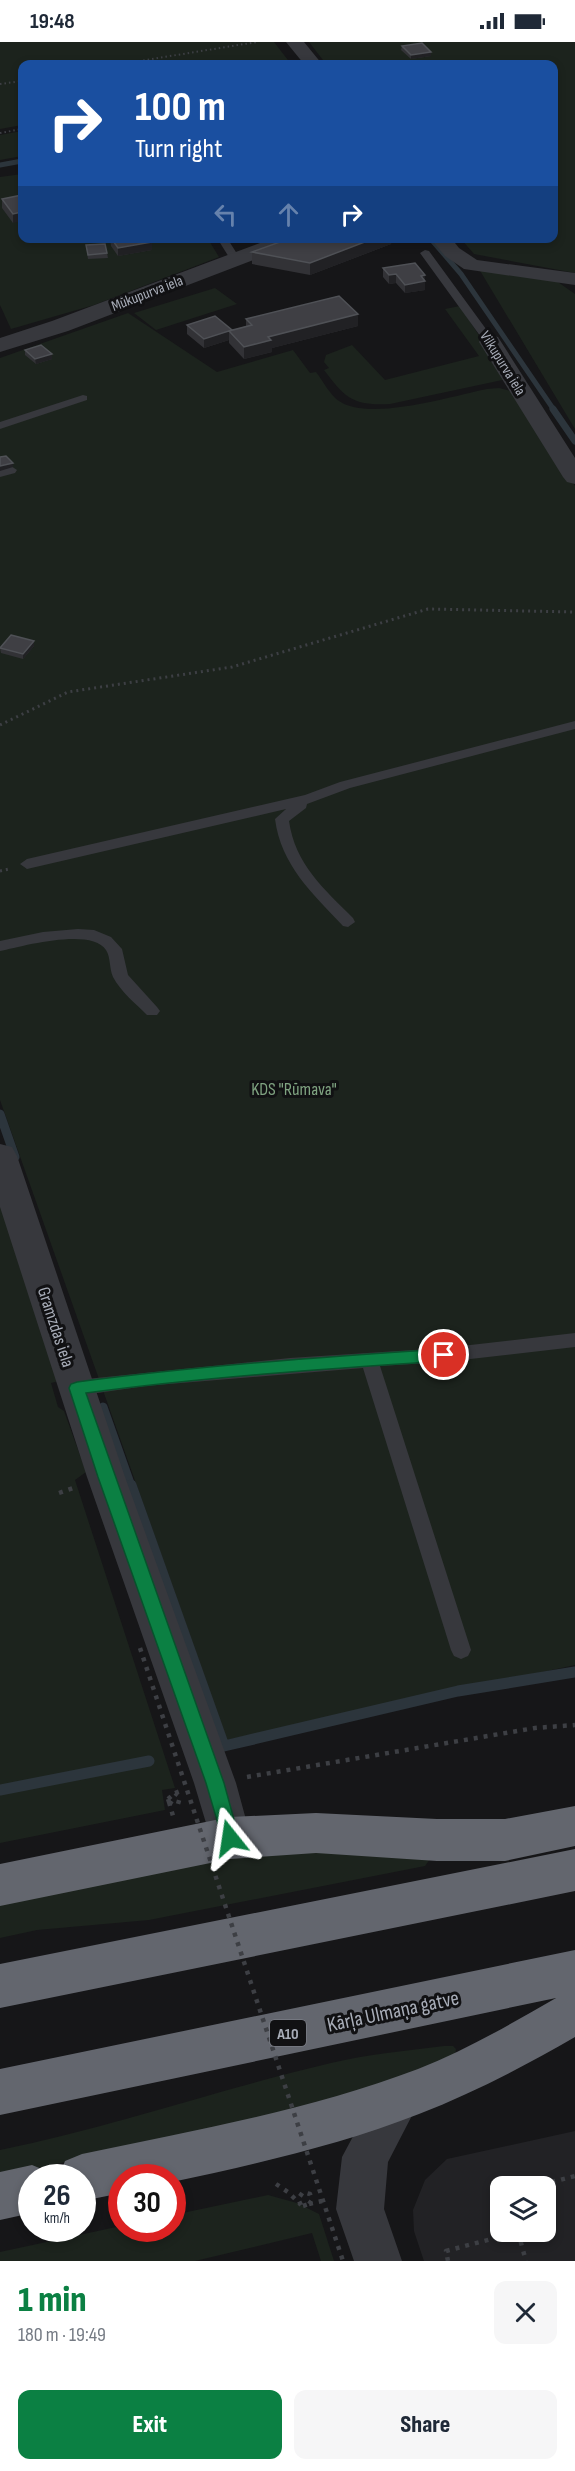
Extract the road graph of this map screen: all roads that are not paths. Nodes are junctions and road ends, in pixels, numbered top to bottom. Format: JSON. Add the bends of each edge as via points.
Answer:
{"nodes":[{"id":1,"x":295,"y":42,"type":"edge"},
{"id":2,"x":311,"y":60,"type":"edge"},
{"id":3,"x":225,"y":243,"type":"edge"},
{"id":4,"x":280,"y":243,"type":"edge"},
{"id":5,"x":444,"y":243,"type":"edge"},
{"id":6,"x":425,"y":253,"type":"dead end"},
{"id":7,"x":236,"y":260,"type":"junction"},
{"id":8,"x":570,"y":280,"type":"edge"},
{"id":9,"x":490,"y":342,"type":"joint"},
{"id":10,"x":0,"y":345,"type":"edge"},
{"id":11,"x":83,"y":398,"type":"dead end"},
{"id":12,"x":0,"y":426,"type":"edge"},
{"id":13,"x":575,"y":477,"type":"edge"},
{"id":14,"x":575,"y":725,"type":"edge"},
{"id":15,"x":309,"y":800,"type":"junction"},
{"id":16,"x":27,"y":864,"type":"dead end"},
{"id":17,"x":348,"y":922,"type":"dead end"},
{"id":18,"x":0,"y":946,"type":"edge"},
{"id":19,"x":152,"y":1011,"type":"dead end"},
{"id":20,"x":0,"y":1156,"type":"edge"},
{"id":21,"x":575,"y":1340,"type":"edge"},
{"id":22,"x":369,"y":1359,"type":"junction"},
{"id":23,"x":77,"y":1388,"type":"junction"},
{"id":24,"x":461,"y":1650,"type":"dead end"},
{"id":25,"x":575,"y":1826,"type":"edge"},
{"id":26,"x":230,"y":1838,"type":"junction"},
{"id":27,"x":575,"y":1870,"type":"edge"},
{"id":28,"x":0,"y":1885,"type":"edge"},
{"id":29,"x":575,"y":1972,"type":"edge"},
{"id":30,"x":0,"y":1986,"type":"edge"},
{"id":31,"x":575,"y":2012,"type":"edge"},
{"id":32,"x":0,"y":2092,"type":"edge"},
{"id":33,"x":397,"y":2100,"type":"junction"},
{"id":34,"x":96,"y":2175,"type":"edge"},
{"id":35,"x":18,"y":2192,"type":"edge"},
{"id":36,"x":0,"y":2196,"type":"edge"},
{"id":37,"x":378,"y":2261,"type":"edge"}],
"edges":[{"from":1,"to":2,"type":"street"},
{"from":3,"to":7,"type":"lane"},
{"from":4,"to":7,"type":"street","name":"Mūkupurva iela"},
{"from":5,"to":8,"type":"street","via":[[471,265]]},
{"from":6,"to":9,"type":"lane","name":"Vilkupurva iela"},
{"from":7,"to":10,"type":"street","name":"Mūkupurva iela"},
{"from":9,"to":13,"type":"street","name":"Vilkupurva iela"},
{"from":11,"to":12,"type":"lane"},
{"from":14,"to":15,"type":"lane","via":[[345,785]]},
{"from":15,"to":16,"type":"lane"},
{"from":15,"to":17,"type":"lane","via":[[282,819],[282,831],[294,864]]},
{"from":18,"to":19,"type":"lane","via":[[78,933],[106,939],[114,949],[119,974]]},
{"from":20,"to":23,"type":"street","name":"Gramzdas iela"},
{"from":21,"to":22,"type":"lane"},
{"from":22,"to":23,"type":"lane"},
{"from":22,"to":24,"type":"lane"},
{"from":23,"to":26,"type":"street","name":"Gramzdas iela","via":[[215,1783]]},
{"from":25,"to":26,"type":"highway","via":[[505,1840],[315,1833]]},
{"from":26,"to":28,"type":"highway"},
{"from":27,"to":30,"type":"highway"},
{"from":29,"to":32,"type":"highway","name":"Kārļa Ulmaņa gatve","number":"A10"},
{"from":31,"to":33,"type":"highway","via":[[476,2067]]},
{"from":33,"to":34,"type":"highway","via":[[300,2129]]},
{"from":33,"to":37,"type":"street","via":[[365,2157],[360,2209]]},
{"from":35,"to":36,"type":"highway"}]}
